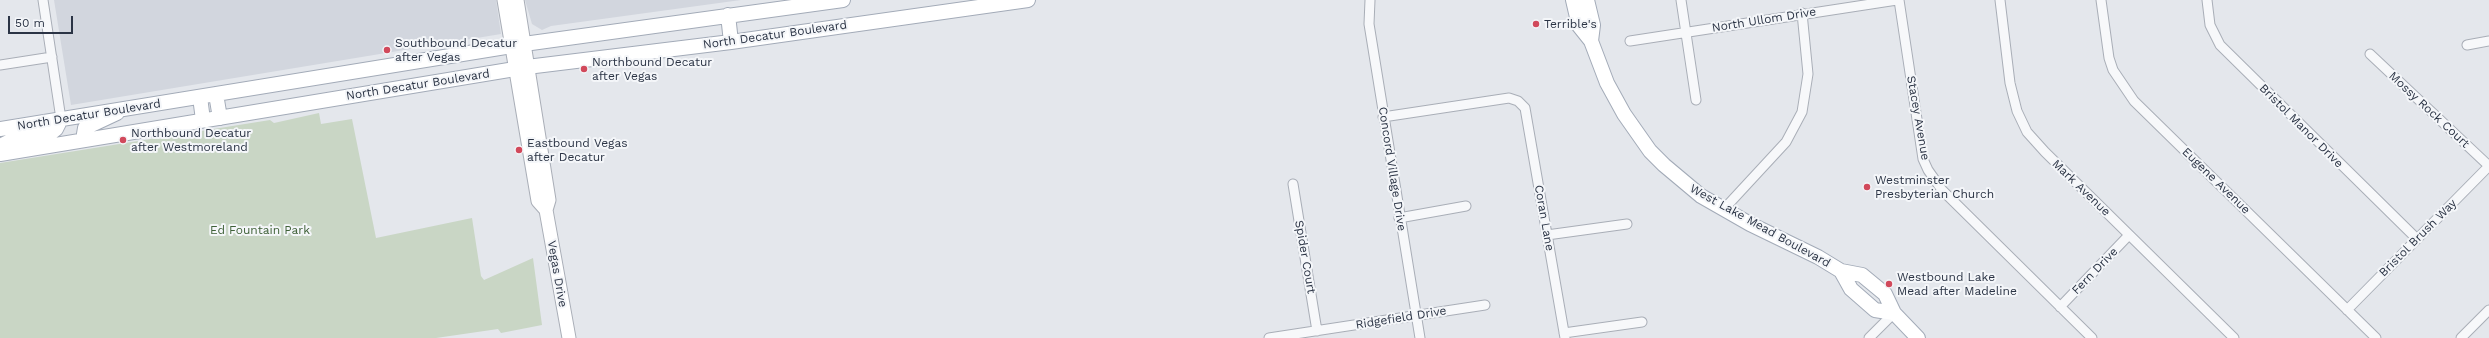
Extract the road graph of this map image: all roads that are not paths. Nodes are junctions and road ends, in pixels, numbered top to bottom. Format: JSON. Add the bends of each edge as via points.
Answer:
{"nodes":[{"id":1,"x":43,"y":0,"type":"edge"},
{"id":2,"x":504,"y":0,"type":"edge"},
{"id":3,"x":517,"y":0,"type":"edge"},
{"id":4,"x":843,"y":0,"type":"edge"},
{"id":5,"x":1028,"y":0,"type":"edge"},
{"id":6,"x":1370,"y":0,"type":"edge"},
{"id":7,"x":1572,"y":0,"type":"edge"},
{"id":8,"x":1587,"y":0,"type":"edge"},
{"id":9,"x":1682,"y":0,"type":"edge"},
{"id":10,"x":1898,"y":0,"type":"edge"},
{"id":11,"x":2000,"y":0,"type":"edge"},
{"id":12,"x":2101,"y":0,"type":"edge"},
{"id":13,"x":2207,"y":0,"type":"edge"},
{"id":14,"x":972,"y":4,"type":"edge"},
{"id":15,"x":1802,"y":13,"type":"junction"},
{"id":16,"x":728,"y":15,"type":"junction"},
{"id":17,"x":1686,"y":33,"type":"junction"},
{"id":18,"x":1591,"y":41,"type":"junction"},
{"id":19,"x":1630,"y":41,"type":"dead end"},
{"id":20,"x":2489,"y":41,"type":"edge"},
{"id":21,"x":731,"y":42,"type":"junction"},
{"id":22,"x":518,"y":45,"type":"junction"},
{"id":23,"x":2467,"y":45,"type":"dead end"},
{"id":24,"x":2370,"y":54,"type":"dead end"},
{"id":25,"x":52,"y":57,"type":"junction"},
{"id":26,"x":0,"y":65,"type":"edge"},
{"id":27,"x":521,"y":68,"type":"junction"},
{"id":28,"x":216,"y":94,"type":"junction"},
{"id":29,"x":200,"y":97,"type":"junction"},
{"id":30,"x":1696,"y":100,"type":"dead end"},
{"id":31,"x":124,"y":109,"type":"junction"},
{"id":32,"x":1383,"y":117,"type":"junction"},
{"id":33,"x":220,"y":118,"type":"junction"},
{"id":34,"x":61,"y":119,"type":"junction"},
{"id":35,"x":203,"y":120,"type":"junction"},
{"id":36,"x":0,"y":129,"type":"edge"},
{"id":37,"x":83,"y":140,"type":"junction"},
{"id":38,"x":0,"y":146,"type":"edge"},
{"id":39,"x":0,"y":154,"type":"edge"},
{"id":40,"x":2489,"y":166,"type":"edge"},
{"id":41,"x":1293,"y":184,"type":"dead end"},
{"id":42,"x":1466,"y":206,"type":"dead end"},
{"id":43,"x":1724,"y":209,"type":"junction"},
{"id":44,"x":1399,"y":218,"type":"junction"},
{"id":45,"x":1627,"y":224,"type":"dead end"},
{"id":46,"x":1547,"y":235,"type":"junction"},
{"id":47,"x":2129,"y":235,"type":"junction"},
{"id":48,"x":2417,"y":239,"type":"junction"},
{"id":49,"x":1485,"y":305,"type":"dead end"},
{"id":50,"x":2060,"y":307,"type":"junction"},
{"id":51,"x":2347,"y":310,"type":"junction"},
{"id":52,"x":2489,"y":310,"type":"edge"},
{"id":53,"x":1894,"y":314,"type":"junction"},
{"id":54,"x":1416,"y":316,"type":"junction"},
{"id":55,"x":1642,"y":322,"type":"dead end"},
{"id":56,"x":1317,"y":331,"type":"junction"},
{"id":57,"x":1565,"y":336,"type":"edge"},
{"id":58,"x":569,"y":338,"type":"edge"},
{"id":59,"x":1269,"y":338,"type":"edge"},
{"id":60,"x":1420,"y":338,"type":"edge"},
{"id":61,"x":1869,"y":338,"type":"edge"},
{"id":62,"x":1918,"y":338,"type":"edge"},
{"id":63,"x":2092,"y":338,"type":"edge"},
{"id":64,"x":2234,"y":338,"type":"edge"},
{"id":65,"x":2376,"y":338,"type":"edge"},
{"id":66,"x":2461,"y":338,"type":"edge"}],
"edges":[{"from":1,"to":25,"type":"street"},
{"from":2,"to":22,"type":"main road","name":"Vegas Drive"},
{"from":3,"to":22,"type":"main road","name":"Vegas Drive"},
{"from":4,"to":16,"type":"main road","name":"North Decatur Boulevard"},
{"from":5,"to":14,"type":"main road","name":"North Decatur Boulevard"},
{"from":6,"to":32,"type":"street","name":"Concord Village Drive","via":[[1369,24]]},
{"from":7,"to":18,"type":"main road","name":"West Lake Mead Boulevard","via":[[1579,26]]},
{"from":8,"to":18,"type":"main road","name":"West Lake Mead Boulevard","via":[[1593,25]]},
{"from":9,"to":17,"type":"street"},
{"from":10,"to":15,"type":"street","name":"North Ullom Drive"},
{"from":10,"to":50,"type":"street","name":"Stacey Avenue","via":[[1923,159],[1928,170],[1942,190]]},
{"from":11,"to":47,"type":"street","name":"Mark Avenue","via":[[2010,83],[2017,111],[2027,132]]},
{"from":12,"to":51,"type":"street","name":"Eugene Avenue","via":[[2109,58],[2113,70],[2134,101]]},
{"from":13,"to":48,"type":"street","name":"Bristol Manor Drive","via":[[2210,25],[2220,45]]},
{"from":14,"to":21,"type":"main road","name":"North Decatur Boulevard"},
{"from":15,"to":17,"type":"street","name":"North Ullom Drive"},
{"from":15,"to":43,"type":"street","via":[[1808,74],[1802,112],[1786,142]]},
{"from":16,"to":21,"type":"main road"},
{"from":16,"to":22,"type":"main road","name":"North Decatur Boulevard"},
{"from":17,"to":19,"type":"street","name":"North Ullom Drive"},
{"from":17,"to":30,"type":"street"},
{"from":18,"to":43,"type":"main road","name":"West Lake Mead Boulevard","via":[[1620,108],[1650,151],[1678,179]]},
{"from":20,"to":23,"type":"street"},
{"from":21,"to":27,"type":"main road","name":"North Decatur Boulevard"},
{"from":22,"to":27,"type":"main road","name":"Vegas Drive"},
{"from":22,"to":28,"type":"main road","name":"North Decatur Boulevard"},
{"from":24,"to":40,"type":"street","name":"Mossy Rock Court"},
{"from":25,"to":26,"type":"street"},
{"from":25,"to":34,"type":"street"},
{"from":27,"to":33,"type":"main road","name":"North Decatur Boulevard"},
{"from":27,"to":58,"type":"main road","name":"Vegas Drive","via":[[538,201],[546,210]]},
{"from":28,"to":29,"type":"main road","name":"North Decatur Boulevard"},
{"from":28,"to":33,"type":"main road"},
{"from":29,"to":31,"type":"main road","name":"North Decatur Boulevard"},
{"from":29,"to":35,"type":"main road"},
{"from":31,"to":34,"type":"main road","name":"North Decatur Boulevard"},
{"from":31,"to":37,"type":"main road","via":[[85,128]]},
{"from":32,"to":44,"type":"street","name":"Concord Village Drive"},
{"from":32,"to":46,"type":"street","name":"Coran Lane","via":[[1509,98],[1518,101],[1525,108]]},
{"from":33,"to":35,"type":"main road","name":"North Decatur Boulevard"},
{"from":34,"to":36,"type":"main road","name":"North Decatur Boulevard"},
{"from":34,"to":38,"type":"main road","via":[[56,129],[51,132],[10,140]]},
{"from":35,"to":37,"type":"main road","name":"North Decatur Boulevard"},
{"from":37,"to":39,"type":"main road","name":"North Decatur Boulevard"},
{"from":40,"to":48,"type":"street","name":"Bristol Brush Way"},
{"from":41,"to":56,"type":"street","name":"Spider Court"},
{"from":42,"to":44,"type":"street"},
{"from":43,"to":53,"type":"main road","name":"West Lake Mead Boulevard","via":[[1841,271],[1851,289],[1875,310]]},
{"from":44,"to":54,"type":"street","name":"Concord Village Drive"},
{"from":45,"to":46,"type":"street"},
{"from":46,"to":57,"type":"street","name":"Coran Lane"},
{"from":47,"to":50,"type":"street","name":"Fern Drive"},
{"from":47,"to":64,"type":"street","name":"Mark Avenue"},
{"from":48,"to":51,"type":"street","name":"Bristol Brush Way"},
{"from":49,"to":54,"type":"street","name":"Ridgefield Drive"},
{"from":50,"to":63,"type":"street","name":"Stacey Avenue"},
{"from":51,"to":65,"type":"street","name":"Eugene Avenue"},
{"from":52,"to":66,"type":"street"},
{"from":53,"to":61,"type":"street"},
{"from":53,"to":62,"type":"main road"},
{"from":54,"to":56,"type":"street","name":"Ridgefield Drive"},
{"from":54,"to":60,"type":"street","name":"Concord Village Drive"},
{"from":55,"to":57,"type":"street"},
{"from":56,"to":59,"type":"street","name":"Ridgefield Drive"}]}
